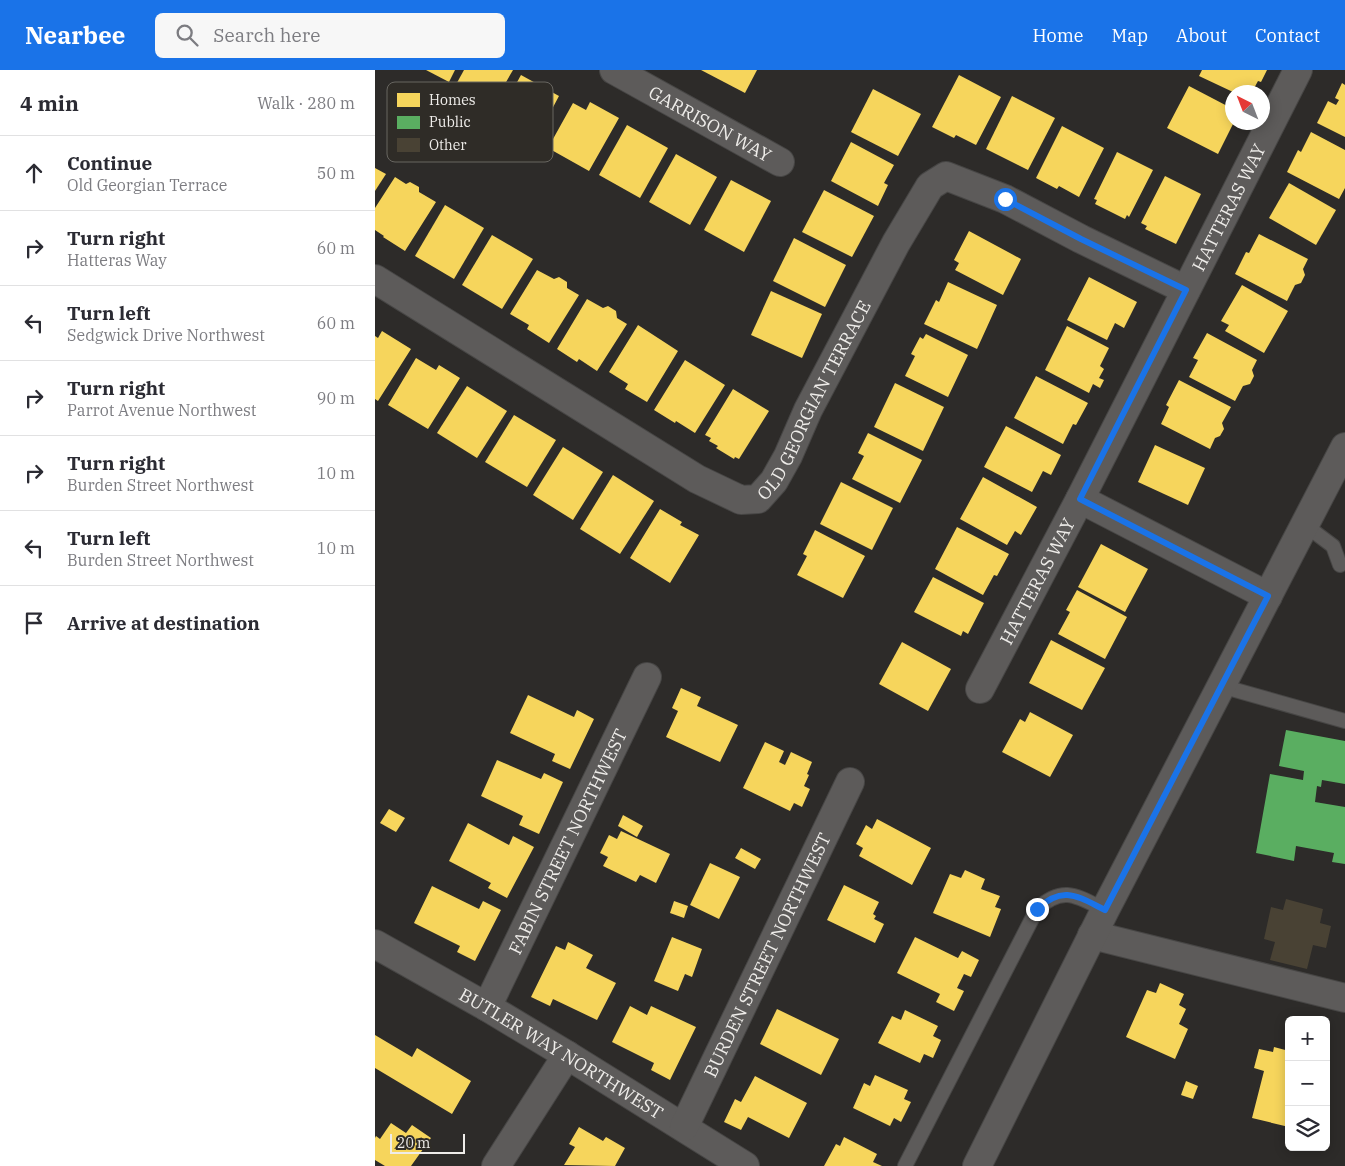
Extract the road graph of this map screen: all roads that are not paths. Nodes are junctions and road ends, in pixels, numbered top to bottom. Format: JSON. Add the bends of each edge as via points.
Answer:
{"nodes":[{"id":1,"x":1298,"y":70,"type":"edge"},
{"id":2,"x":631,"y":74,"type":"edge"},
{"id":3,"x":780,"y":162,"type":"dead end"},
{"id":4,"x":375,"y":278,"type":"edge"},
{"id":5,"x":1186,"y":290,"type":"junction"},
{"id":6,"x":1345,"y":447,"type":"edge"},
{"id":7,"x":1080,"y":499,"type":"junction"},
{"id":8,"x":1305,"y":525,"type":"junction"},
{"id":9,"x":1341,"y":565,"type":"dead end"},
{"id":10,"x":1268,"y":596,"type":"junction"},
{"id":11,"x":647,"y":677,"type":"dead end"},
{"id":12,"x":1221,"y":686,"type":"junction"},
{"id":13,"x":980,"y":689,"type":"dead end"},
{"id":14,"x":1345,"y":721,"type":"edge"},
{"id":15,"x":850,"y":782,"type":"dead end"},
{"id":16,"x":1105,"y":910,"type":"junction"},
{"id":17,"x":1092,"y":935,"type":"junction"},
{"id":18,"x":375,"y":944,"type":"edge"},
{"id":19,"x":1345,"y":998,"type":"edge"},
{"id":20,"x":487,"y":1007,"type":"junction"},
{"id":21,"x":567,"y":1055,"type":"junction"},
{"id":22,"x":684,"y":1128,"type":"junction"},
{"id":23,"x":496,"y":1166,"type":"edge"},
{"id":24,"x":745,"y":1166,"type":"edge"},
{"id":25,"x":905,"y":1166,"type":"edge"},
{"id":26,"x":977,"y":1166,"type":"edge"}],
"edges":[{"from":1,"to":5,"type":"street","name":"HATTERAS WAY"},
{"from":2,"to":3,"type":"street","name":"GARRISON WAY"},
{"from":4,"to":5,"type":"street","name":"OLD GEORGIAN TERRACE","via":[[697,479],[741,500],[758,498],[774,481],[896,243],[930,186],[946,176],[1005,199]]},
{"from":5,"to":7,"type":"street","name":"HATTERAS WAY"},
{"from":6,"to":8,"type":"street"},
{"from":7,"to":10,"type":"street"},
{"from":7,"to":13,"type":"street","name":"HATTERAS WAY"},
{"from":8,"to":9,"type":"lane","via":[[1333,546]]},
{"from":8,"to":10,"type":"street"},
{"from":10,"to":12,"type":"street"},
{"from":11,"to":20,"type":"street","name":"FABIN STREET NORTHWEST"},
{"from":12,"to":14,"type":"lane"},
{"from":12,"to":16,"type":"street"},
{"from":15,"to":22,"type":"street","name":"BURDEN STREET NORTHWEST"},
{"from":16,"to":17,"type":"street"},
{"from":16,"to":25,"type":"lane","via":[[1074,895],[1047,900],[1037,909]]},
{"from":17,"to":19,"type":"street"},
{"from":17,"to":26,"type":"street"},
{"from":18,"to":20,"type":"street","name":"BUTLER WAY NORTHWEST"},
{"from":20,"to":21,"type":"street","name":"BUTLER WAY NORTHWEST"},
{"from":21,"to":22,"type":"street","name":"BUTLER WAY NORTHWEST"},
{"from":21,"to":23,"type":"street"},
{"from":22,"to":24,"type":"street","name":"BUTLER WAY NORTHWEST"}]}
